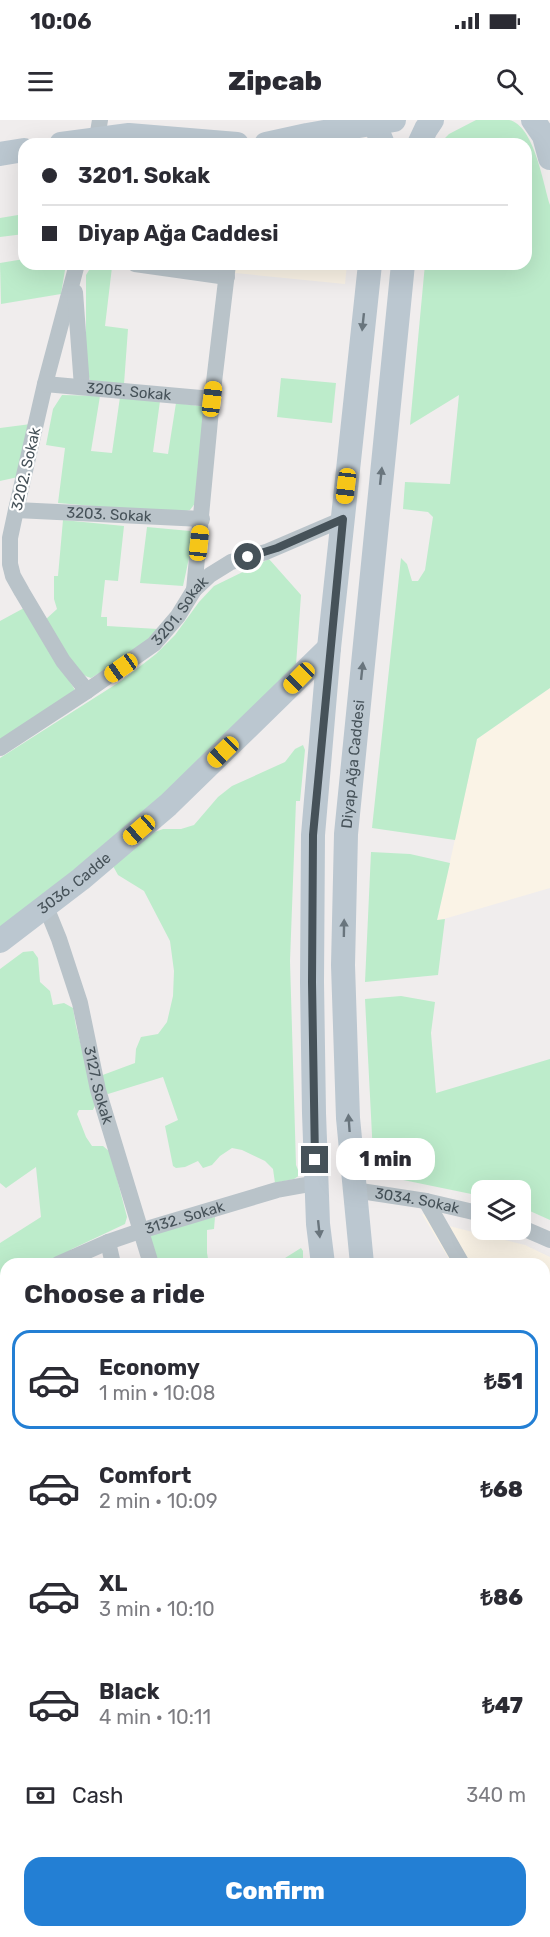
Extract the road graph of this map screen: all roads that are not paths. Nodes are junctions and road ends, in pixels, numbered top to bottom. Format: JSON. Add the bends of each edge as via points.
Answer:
{"nodes":[{"id":1,"x":281,"y":120,"type":"edge"},
{"id":2,"x":432,"y":120,"type":"edge"},
{"id":3,"x":533,"y":120,"type":"edge"},
{"id":4,"x":380,"y":129,"type":"edge"},
{"id":5,"x":329,"y":130,"type":"edge"},
{"id":6,"x":98,"y":134,"type":"edge"},
{"id":7,"x":83,"y":138,"type":"edge"},
{"id":8,"x":176,"y":138,"type":"edge"},
{"id":9,"x":265,"y":138,"type":"edge"},
{"id":10,"x":293,"y":138,"type":"edge"},
{"id":11,"x":422,"y":138,"type":"edge"},
{"id":12,"x":18,"y":151,"type":"edge"},
{"id":13,"x":0,"y":154,"type":"edge"},
{"id":14,"x":550,"y":158,"type":"edge"},
{"id":15,"x":228,"y":270,"type":"edge"},
{"id":16,"x":369,"y":270,"type":"edge"},
{"id":17,"x":403,"y":270,"type":"edge"},
{"id":18,"x":75,"y":272,"type":"edge"},
{"id":19,"x":45,"y":384,"type":"junction"},
{"id":20,"x":82,"y":387,"type":"junction"},
{"id":21,"x":212,"y":399,"type":"junction"},
{"id":22,"x":16,"y":510,"type":"junction"},
{"id":23,"x":202,"y":519,"type":"junction"},
{"id":24,"x":343,"y":519,"type":"junction"},
{"id":25,"x":5,"y":565,"type":"edge"},
{"id":26,"x":194,"y":590,"type":"junction"},
{"id":27,"x":329,"y":648,"type":"junction"},
{"id":28,"x":87,"y":691,"type":"junction"},
{"id":29,"x":0,"y":748,"type":"edge"},
{"id":30,"x":46,"y":907,"type":"junction"},
{"id":31,"x":0,"y":941,"type":"edge"},
{"id":32,"x":316,"y":1183,"type":"junction"},
{"id":33,"x":354,"y":1190,"type":"junction"},
{"id":34,"x":426,"y":1201,"type":"junction"},
{"id":35,"x":471,"y":1211,"type":"edge"},
{"id":36,"x":140,"y":1231,"type":"junction"},
{"id":37,"x":531,"y":1232,"type":"edge"},
{"id":38,"x":550,"y":1240,"type":"edge"},
{"id":39,"x":108,"y":1242,"type":"junction"},
{"id":40,"x":72,"y":1258,"type":"edge"},
{"id":41,"x":112,"y":1258,"type":"edge"},
{"id":42,"x":149,"y":1258,"type":"edge"},
{"id":43,"x":322,"y":1258,"type":"edge"},
{"id":44,"x":361,"y":1258,"type":"edge"},
{"id":45,"x":459,"y":1258,"type":"edge"}],
"edges":[{"from":1,"to":9,"type":"main road"},
{"from":2,"to":11,"type":"main road"},
{"from":3,"to":14,"type":"main road","via":[[544,136]]},
{"from":4,"to":5,"type":"main road"},
{"from":5,"to":10,"type":"main road"},
{"from":6,"to":7,"type":"main road"},
{"from":6,"to":8,"type":"main road"},
{"from":12,"to":13,"type":"main road"},
{"from":15,"to":21,"type":"street"},
{"from":16,"to":24,"type":"main road","one_way":true},
{"from":33,"to":17,"type":"main road","name":"Diyap Ağa Caddesi","one_way":true,"via":[[343,965],[346,834]]},
{"from":18,"to":19,"type":"street","name":"3202. Sokak"},
{"from":18,"to":20,"type":"street"},
{"from":19,"to":20,"type":"street","name":"3205. Sokak"},
{"from":19,"to":22,"type":"street","name":"3202. Sokak"},
{"from":20,"to":21,"type":"street","name":"3205. Sokak"},
{"from":21,"to":23,"type":"street"},
{"from":22,"to":23,"type":"street","name":"3203. Sokak"},
{"from":22,"to":25,"type":"street","name":"3202. Sokak"},
{"from":23,"to":26,"type":"street"},
{"from":24,"to":26,"type":"street","name":"3201. Sokak","via":[[266,552],[231,562]]},
{"from":24,"to":27,"type":"main road"},
{"from":25,"to":28,"type":"street","name":"3202. Sokak","via":[[57,651]]},
{"from":26,"to":28,"type":"street","name":"3201. Sokak","via":[[154,644]]},
{"from":27,"to":30,"type":"main road","name":"3036. Cadde","via":[[188,787]]},
{"from":27,"to":32,"type":"main road","via":[[313,835]]},
{"from":28,"to":29,"type":"street","name":"3201. Sokak"},
{"from":30,"to":31,"type":"main road","name":"3036. Cadde"},
{"from":30,"to":36,"type":"street","name":"3127. Sokak","via":[[80,1004],[98,1090]]},
{"from":32,"to":36,"type":"street","name":"3132. Sokak","via":[[276,1190]]},
{"from":32,"to":43,"type":"main road","one_way":true},
{"from":33,"to":34,"type":"street","name":"3034. Sokak"},
{"from":33,"to":44,"type":"main road","name":"Diyap Ağa Caddesi"},
{"from":34,"to":35,"type":"street","name":"3034. Sokak"},
{"from":34,"to":45,"type":"street"},
{"from":36,"to":39,"type":"street","name":"3132. Sokak"},
{"from":36,"to":42,"type":"street","name":"3127. Sokak"},
{"from":37,"to":38,"type":"street"},
{"from":39,"to":40,"type":"street","name":"3132. Sokak"},
{"from":39,"to":41,"type":"street"}]}
